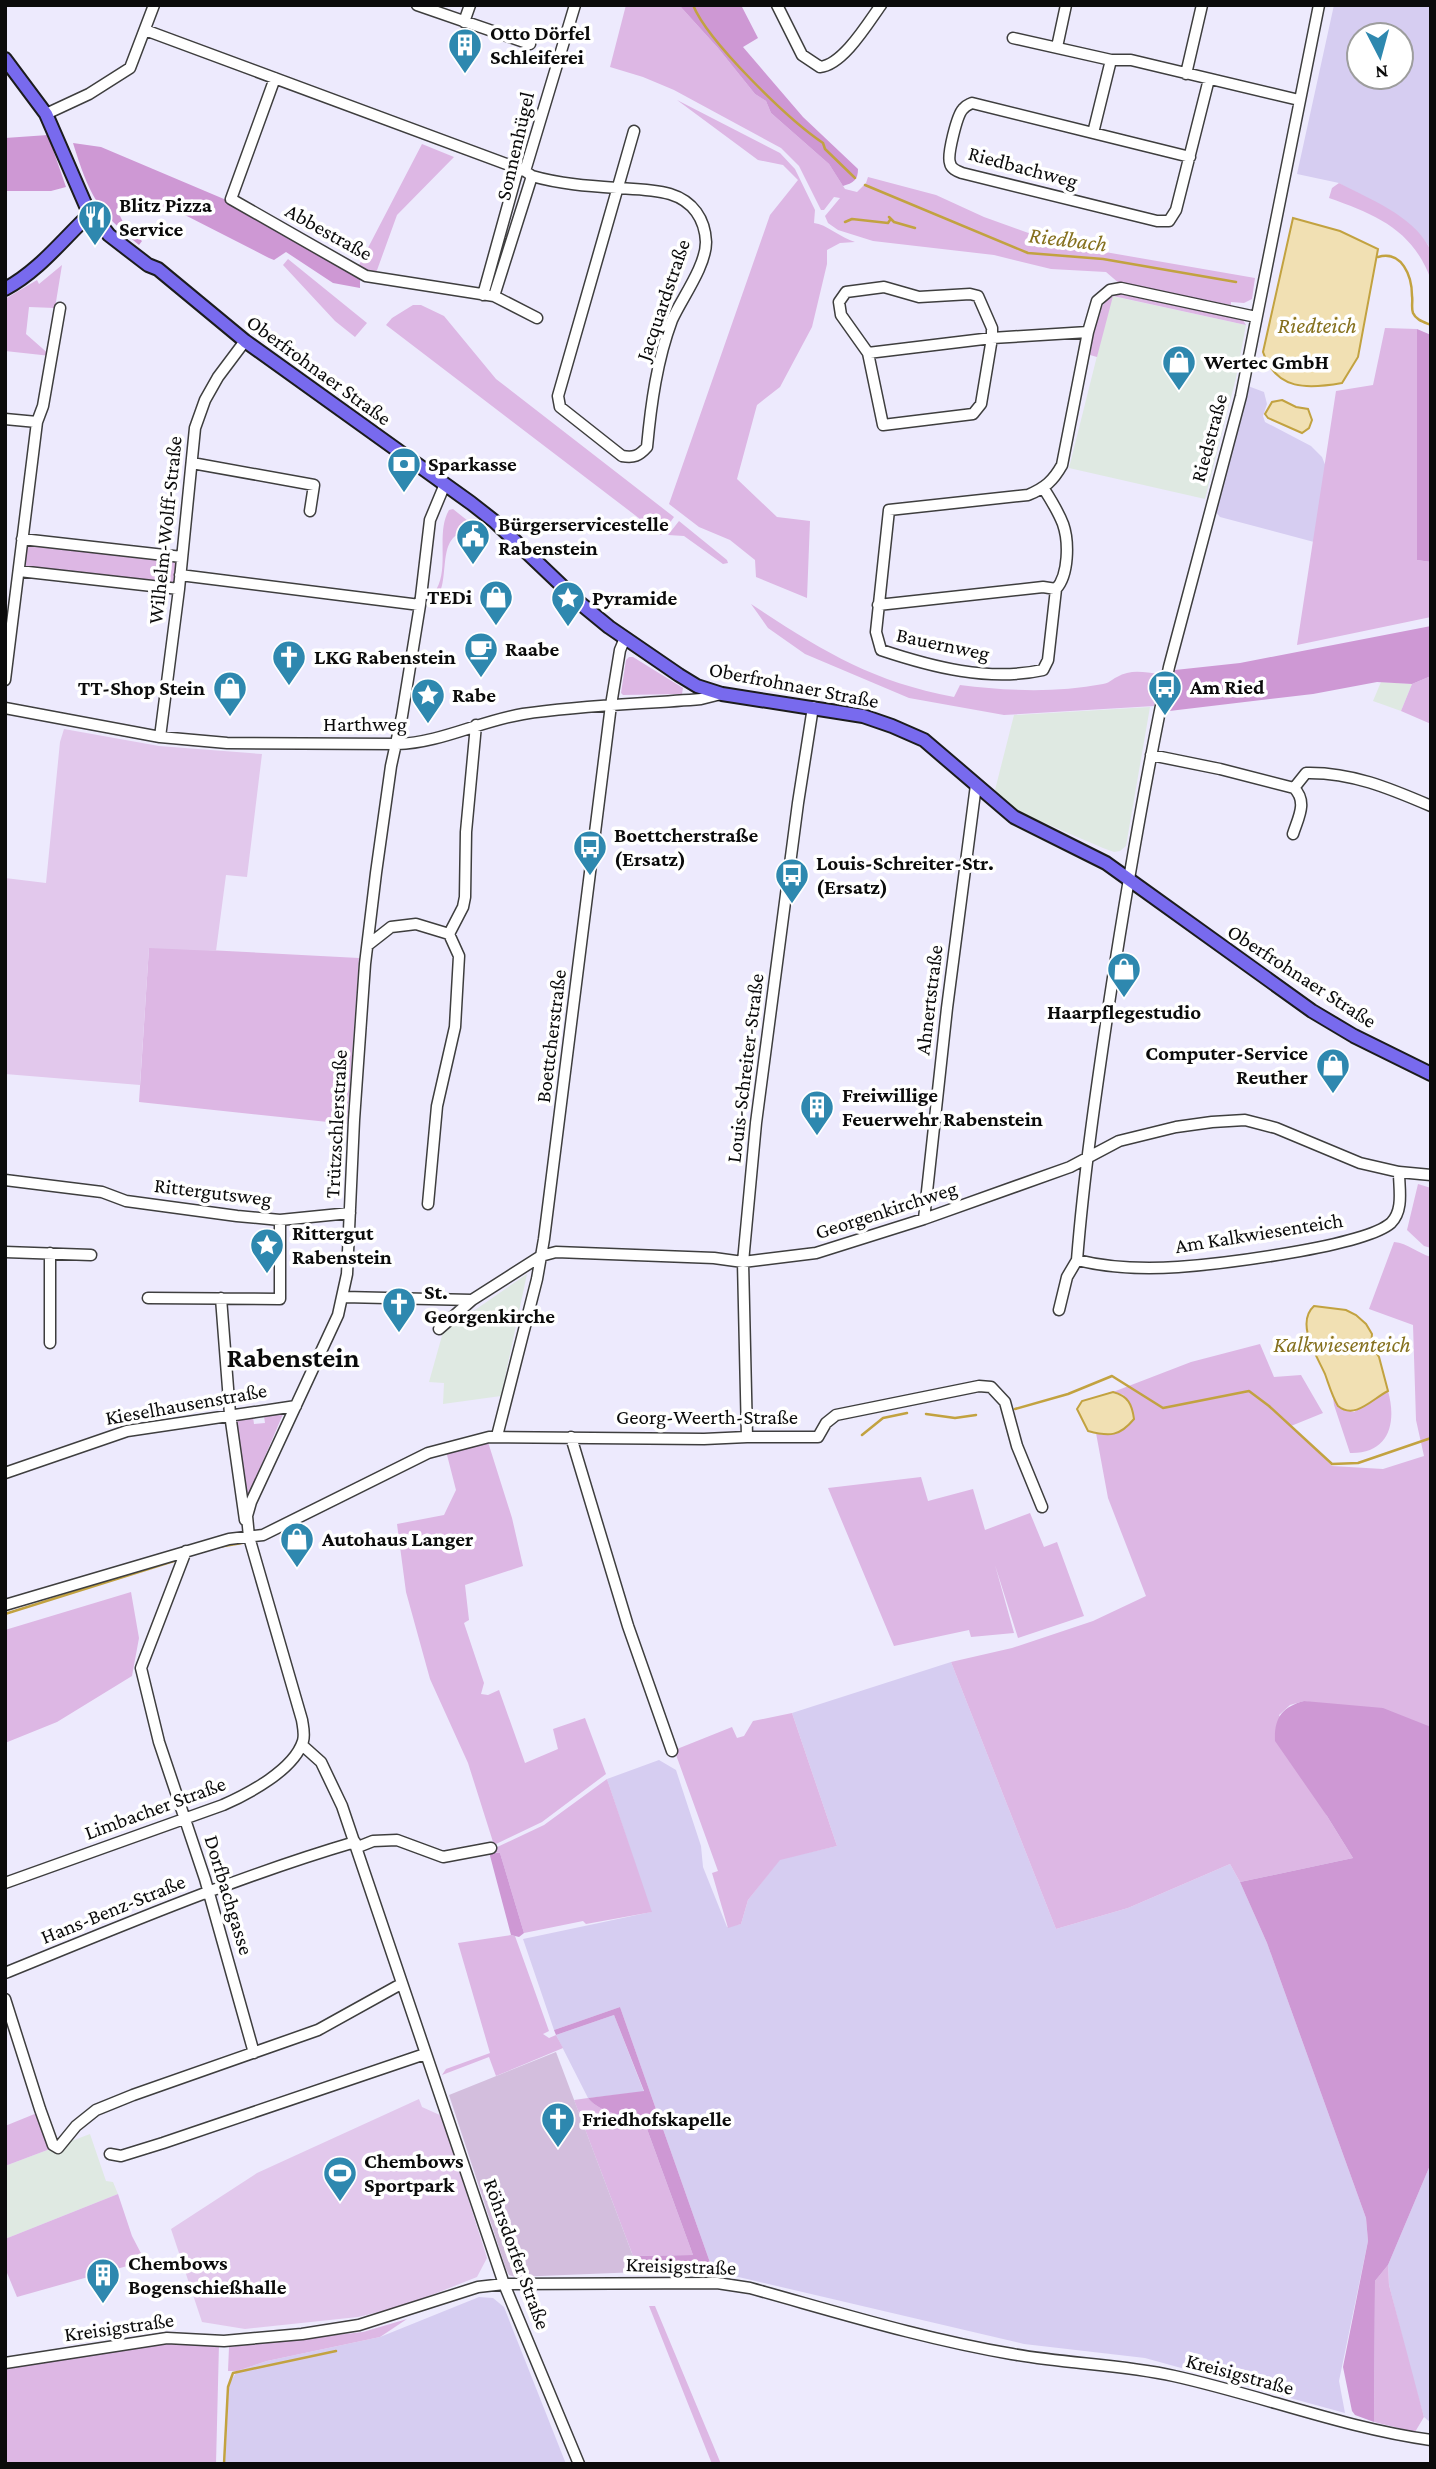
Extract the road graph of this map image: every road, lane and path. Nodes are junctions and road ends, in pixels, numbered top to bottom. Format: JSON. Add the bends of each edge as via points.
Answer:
{"nodes":[{"id":1,"x":154,"y":5,"type":"edge"},
{"id":2,"x":418,"y":5,"type":"edge"},
{"id":3,"x":470,"y":5,"type":"edge"},
{"id":4,"x":575,"y":5,"type":"edge"},
{"id":5,"x":777,"y":5,"type":"edge"},
{"id":6,"x":880,"y":5,"type":"edge"},
{"id":7,"x":1066,"y":5,"type":"edge"},
{"id":8,"x":1202,"y":5,"type":"edge"},
{"id":9,"x":1319,"y":5,"type":"edge"},
{"id":10,"x":464,"y":22,"type":"junction"},
{"id":11,"x":145,"y":30,"type":"junction"},
{"id":12,"x":1013,"y":38,"type":"dead end"},
{"id":13,"x":530,"y":44,"type":"dead end"},
{"id":14,"x":1057,"y":47,"type":"junction"},
{"id":15,"x":5,"y":59,"type":"edge"},
{"id":16,"x":1111,"y":60,"type":"junction"},
{"id":17,"x":1186,"y":74,"type":"junction"},
{"id":18,"x":275,"y":78,"type":"junction"},
{"id":19,"x":1209,"y":79,"type":"junction"},
{"id":20,"x":1299,"y":100,"type":"junction"},
{"id":21,"x":46,"y":114,"type":"junction"},
{"id":22,"x":634,"y":131,"type":"dead end"},
{"id":23,"x":1093,"y":133,"type":"junction"},
{"id":24,"x":1190,"y":157,"type":"junction"},
{"id":25,"x":525,"y":172,"type":"junction"},
{"id":26,"x":616,"y":188,"type":"junction"},
{"id":27,"x":91,"y":213,"type":"junction"},
{"id":28,"x":5,"y":289,"type":"edge"},
{"id":29,"x":489,"y":295,"type":"junction"},
{"id":30,"x":60,"y":308,"type":"dead end"},
{"id":31,"x":1256,"y":317,"type":"junction"},
{"id":32,"x":537,"y":318,"type":"dead end"},
{"id":33,"x":1088,"y":332,"type":"junction"},
{"id":34,"x":992,"y":338,"type":"junction"},
{"id":35,"x":245,"y":341,"type":"junction"},
{"id":36,"x":868,"y":353,"type":"junction"},
{"id":37,"x":5,"y":419,"type":"edge"},
{"id":38,"x":37,"y":422,"type":"junction"},
{"id":39,"x":191,"y":463,"type":"junction"},
{"id":40,"x":445,"y":484,"type":"junction"},
{"id":41,"x":1044,"y":489,"type":"junction"},
{"id":42,"x":310,"y":511,"type":"dead end"},
{"id":43,"x":22,"y":539,"type":"junction"},
{"id":44,"x":182,"y":557,"type":"junction"},
{"id":45,"x":19,"y":570,"type":"junction"},
{"id":46,"x":180,"y":575,"type":"junction"},
{"id":47,"x":179,"y":589,"type":"junction"},
{"id":48,"x":1056,"y":589,"type":"junction"},
{"id":49,"x":420,"y":605,"type":"junction"},
{"id":50,"x":878,"y":605,"type":"junction"},
{"id":51,"x":625,"y":638,"type":"junction"},
{"id":52,"x":6,"y":660,"type":"edge"},
{"id":53,"x":5,"y":680,"type":"edge"},
{"id":54,"x":722,"y":694,"type":"junction"},
{"id":55,"x":611,"y":705,"type":"junction"},
{"id":56,"x":813,"y":707,"type":"junction"},
{"id":57,"x":5,"y":708,"type":"edge"},
{"id":58,"x":476,"y":725,"type":"junction"},
{"id":59,"x":160,"y":737,"type":"junction"},
{"id":60,"x":397,"y":744,"type":"junction"},
{"id":61,"x":1151,"y":755,"type":"junction"},
{"id":62,"x":976,"y":785,"type":"junction"},
{"id":63,"x":1294,"y":788,"type":"junction"},
{"id":64,"x":1431,"y":806,"type":"edge"},
{"id":65,"x":1293,"y":834,"type":"dead end"},
{"id":66,"x":1128,"y":879,"type":"junction"},
{"id":67,"x":449,"y":934,"type":"junction"},
{"id":68,"x":368,"y":945,"type":"junction"},
{"id":69,"x":1431,"y":1074,"type":"edge"},
{"id":70,"x":1086,"y":1158,"type":"junction"},
{"id":71,"x":1399,"y":1172,"type":"junction"},
{"id":72,"x":1431,"y":1175,"type":"edge"},
{"id":73,"x":5,"y":1180,"type":"edge"},
{"id":74,"x":428,"y":1204,"type":"dead end"},
{"id":75,"x":350,"y":1213,"type":"junction"},
{"id":76,"x":924,"y":1219,"type":"junction"},
{"id":77,"x":280,"y":1220,"type":"junction"},
{"id":78,"x":5,"y":1252,"type":"edge"},
{"id":79,"x":50,"y":1254,"type":"junction"},
{"id":80,"x":91,"y":1255,"type":"dead end"},
{"id":81,"x":541,"y":1256,"type":"junction"},
{"id":82,"x":1077,"y":1261,"type":"junction"},
{"id":83,"x":743,"y":1262,"type":"junction"},
{"id":84,"x":344,"y":1297,"type":"junction"},
{"id":85,"x":148,"y":1298,"type":"dead end"},
{"id":86,"x":221,"y":1298,"type":"junction"},
{"id":87,"x":472,"y":1300,"type":"junction"},
{"id":88,"x":1059,"y":1310,"type":"dead end"},
{"id":89,"x":439,"y":1329,"type":"dead end"},
{"id":90,"x":50,"y":1343,"type":"dead end"},
{"id":91,"x":296,"y":1406,"type":"junction"},
{"id":92,"x":230,"y":1414,"type":"junction"},
{"id":93,"x":497,"y":1436,"type":"junction"},
{"id":94,"x":570,"y":1437,"type":"junction"},
{"id":95,"x":747,"y":1437,"type":"junction"},
{"id":96,"x":5,"y":1473,"type":"edge"},
{"id":97,"x":1042,"y":1507,"type":"dead end"},
{"id":98,"x":250,"y":1537,"type":"junction"},
{"id":99,"x":186,"y":1550,"type":"junction"},
{"id":100,"x":5,"y":1605,"type":"edge"},
{"id":101,"x":302,"y":1745,"type":"junction"},
{"id":102,"x":671,"y":1751,"type":"dead end"},
{"id":103,"x":185,"y":1819,"type":"junction"},
{"id":104,"x":357,"y":1844,"type":"junction"},
{"id":105,"x":491,"y":1848,"type":"dead end"},
{"id":106,"x":5,"y":1883,"type":"edge"},
{"id":107,"x":208,"y":1891,"type":"junction"},
{"id":108,"x":5,"y":1973,"type":"edge"},
{"id":109,"x":401,"y":1983,"type":"junction"},
{"id":110,"x":5,"y":1998,"type":"edge"},
{"id":111,"x":254,"y":2053,"type":"junction"},
{"id":112,"x":425,"y":2054,"type":"junction"},
{"id":113,"x":110,"y":2154,"type":"dead end"},
{"id":114,"x":504,"y":2284,"type":"junction"},
{"id":115,"x":5,"y":2363,"type":"edge"},
{"id":116,"x":1431,"y":2441,"type":"edge"},
{"id":117,"x":579,"y":2464,"type":"edge"}],
"edges":[{"from":1,"to":11,"type":"street"},
{"from":2,"to":10,"type":"street"},
{"from":3,"to":10,"type":"street"},
{"from":4,"to":25,"type":"street","name":"Sonnenhügel"},
{"from":5,"to":6,"type":"street","via":[[802,55],[820,66],[833,64],[844,54]]},
{"from":7,"to":14,"type":"street"},
{"from":8,"to":17,"type":"street"},
{"from":9,"to":20,"type":"street","name":"Riedstraße"},
{"from":10,"to":13,"type":"street"},
{"from":11,"to":18,"type":"street","name":"Jacquardstraße"},
{"from":11,"to":21,"type":"street","via":[[130,68]]},
{"from":12,"to":14,"type":"street"},
{"from":14,"to":16,"type":"street"},
{"from":15,"to":21,"type":"main road","name":"Oberfrohnaer Straße"},
{"from":16,"to":17,"type":"street"},
{"from":16,"to":23,"type":"street"},
{"from":17,"to":19,"type":"street"},
{"from":18,"to":25,"type":"street","name":"Jacquardstraße"},
{"from":18,"to":29,"type":"street","name":"Abbestraße","via":[[231,199],[366,276]]},
{"from":19,"to":20,"type":"street"},
{"from":19,"to":24,"type":"street","name":"Riedbachweg"},
{"from":20,"to":31,"type":"street","name":"Riedstraße"},
{"from":21,"to":27,"type":"main road","name":"Oberfrohnaer Straße"},
{"from":22,"to":26,"type":"street","name":"Jacquardstraße"},
{"from":23,"to":24,"type":"street","name":"Riedbachweg"},
{"from":23,"to":24,"type":"street","name":"Riedbachweg","via":[[972,103],[960,113],[950,163],[962,173],[1169,221]]},
{"from":25,"to":26,"type":"street","name":"Jacquardstraße","via":[[555,182]]},
{"from":25,"to":29,"type":"street","name":"Sonnenhügel"},
{"from":25,"to":29,"type":"street","name":"Sonnenhügel"},
{"from":26,"to":26,"type":"street","name":"Jacquardstraße","via":[[671,194],[687,201],[704,225],[706,246],[668,335],[647,447],[632,458],[622,456],[558,402]]},
{"from":27,"to":28,"type":"main road","via":[[41,263]]},
{"from":27,"to":35,"type":"main road","name":"Oberfrohnaer Straße","via":[[109,235]]},
{"from":29,"to":32,"type":"street","name":"Abbestraße"},
{"from":30,"to":38,"type":"street"},
{"from":31,"to":33,"type":"street","via":[[1121,288],[1097,301]]},
{"from":31,"to":61,"type":"street","name":"Riedstraße","via":[[1241,396],[1168,667]]},
{"from":33,"to":34,"type":"street"},
{"from":33,"to":41,"type":"street","via":[[1062,465]]},
{"from":34,"to":36,"type":"street"},
{"from":34,"to":36,"type":"street","via":[[978,410],[973,414],[883,425]]},
{"from":34,"to":36,"type":"street","via":[[978,296],[919,297],[884,287],[846,292],[839,302],[840,312]]},
{"from":35,"to":39,"type":"street","name":"Wilhelm-Wolff-Straße","via":[[205,400],[195,428]]},
{"from":35,"to":40,"type":"main road","name":"Oberfrohnaer Straße"},
{"from":37,"to":38,"type":"street"},
{"from":38,"to":43,"type":"street"},
{"from":39,"to":42,"type":"street","via":[[314,485]]},
{"from":39,"to":44,"type":"street","name":"Wilhelm-Wolff-Straße"},
{"from":40,"to":49,"type":"street","name":"Trützschlerstraße","via":[[430,520]]},
{"from":40,"to":51,"type":"main road","name":"Oberfrohnaer Straße","via":[[494,521],[581,604]]},
{"from":41,"to":48,"type":"street","name":"Bauernweg","via":[[1064,526],[1066,540],[1065,571]]},
{"from":41,"to":50,"type":"street","name":"Bauernweg","via":[[1028,495],[889,510]]},
{"from":43,"to":44,"type":"street"},
{"from":43,"to":45,"type":"street"},
{"from":44,"to":46,"type":"street","name":"Wilhelm-Wolff-Straße"},
{"from":45,"to":47,"type":"street"},
{"from":45,"to":52,"type":"street"},
{"from":46,"to":47,"type":"street","name":"Wilhelm-Wolff-Straße"},
{"from":46,"to":49,"type":"street"},
{"from":47,"to":59,"type":"street","name":"Wilhelm-Wolff-Straße"},
{"from":48,"to":50,"type":"street","name":"Bauernweg"},
{"from":48,"to":50,"type":"street","name":"Bauernweg","via":[[1046,667],[1022,673],[999,675],[947,668],[881,650],[876,632]]},
{"from":49,"to":60,"type":"street","name":"Trützschlerstraße"},
{"from":51,"to":54,"type":"main road","name":"Oberfrohnaer Straße","via":[[688,681]]},
{"from":51,"to":55,"type":"street","name":"Boettcherstraße"},
{"from":52,"to":53,"type":"street"},
{"from":54,"to":55,"type":"street","name":"Harthweg"},
{"from":54,"to":56,"type":"main road","name":"Oberfrohnaer Straße"},
{"from":55,"to":58,"type":"street","name":"Harthweg"},
{"from":55,"to":81,"type":"street","name":"Boettcherstraße"},
{"from":56,"to":62,"type":"main road","name":"Oberfrohnaer Straße","via":[[863,716],[924,740]]},
{"from":56,"to":83,"type":"street","name":"Louis-Schreiter-Straße","via":[[758,1111]]},
{"from":57,"to":59,"type":"street","name":"Harthweg"},
{"from":58,"to":60,"type":"street","name":"Harthweg","via":[[417,744]]},
{"from":58,"to":67,"type":"street","via":[[465,897]]},
{"from":59,"to":60,"type":"street","name":"Harthweg","via":[[227,743]]},
{"from":60,"to":68,"type":"street","name":"Trützschlerstraße"},
{"from":61,"to":63,"type":"street"},
{"from":61,"to":66,"type":"street","name":"Riedstraße"},
{"from":62,"to":66,"type":"main road","name":"Oberfrohnaer Straße","via":[[1014,817],[1106,863]]},
{"from":62,"to":76,"type":"street","name":"Ahnertstraße"},
{"from":63,"to":64,"type":"street","via":[[1306,773],[1328,772],[1368,780]]},
{"from":63,"to":65,"type":"street","via":[[1302,798]]},
{"from":66,"to":69,"type":"main road","name":"Oberfrohnaer Straße","via":[[1312,1011]]},
{"from":66,"to":70,"type":"street","name":"Riedstraße"},
{"from":67,"to":68,"type":"street","via":[[416,924],[391,927]]},
{"from":67,"to":74,"type":"street","via":[[458,956],[455,1027],[437,1106]]},
{"from":68,"to":75,"type":"street","name":"Trützschlerstraße"},
{"from":70,"to":71,"type":"street","name":"Georgenkirchweg","via":[[1147,1133],[1245,1120],[1360,1163]]},
{"from":70,"to":76,"type":"street","name":"Georgenkirchweg"},
{"from":70,"to":82,"type":"street"},
{"from":71,"to":72,"type":"street","name":"Georgenkirchweg"},
{"from":71,"to":82,"type":"street","name":"Am Kalkwiesenteich","via":[[1400,1208],[1389,1224],[1370,1234],[1317,1247],[1177,1267]]},
{"from":73,"to":77,"type":"street","name":"Rittergutsweg"},
{"from":75,"to":77,"type":"street"},
{"from":75,"to":84,"type":"street","name":"Trützschlerstraße"},
{"from":76,"to":83,"type":"street","name":"Georgenkirchweg","via":[[816,1253]]},
{"from":77,"to":86,"type":"street","name":"Rittergutsweg","via":[[279,1299]]},
{"from":78,"to":79,"type":"street"},
{"from":79,"to":80,"type":"street"},
{"from":79,"to":90,"type":"street"},
{"from":81,"to":83,"type":"street","name":"Georgenkirchweg","via":[[556,1252]]},
{"from":81,"to":87,"type":"street","name":"Georgenkirchweg"},
{"from":81,"to":93,"type":"street","name":"Boettcherstraße"},
{"from":82,"to":88,"type":"street","via":[[1067,1277]]},
{"from":83,"to":95,"type":"street","name":"Louis-Schreiter-Straße"},
{"from":84,"to":87,"type":"street"},
{"from":84,"to":91,"type":"street","name":"Trützschlerstraße"},
{"from":85,"to":86,"type":"street","name":"Rittergutsweg"},
{"from":86,"to":92,"type":"street"},
{"from":87,"to":89,"type":"street","name":"Georgenkirchweg"},
{"from":91,"to":92,"type":"street","name":"Kieselhausenstraße"},
{"from":91,"to":98,"type":"street","name":"Trützschlerstraße","via":[[251,1502],[247,1516]]},
{"from":92,"to":96,"type":"street","name":"Kieselhausenstraße","via":[[127,1431]]},
{"from":92,"to":98,"type":"street"},
{"from":93,"to":94,"type":"street","name":"Georg-Weerth-Straße"},
{"from":93,"to":98,"type":"street","name":"Georg-Weerth-Straße","via":[[428,1453]]},
{"from":94,"to":95,"type":"street","name":"Georg-Weerth-Straße"},
{"from":94,"to":102,"type":"street"},
{"from":95,"to":97,"type":"street","name":"Georg-Weerth-Straße","via":[[818,1437],[836,1415],[904,1399],[991,1387],[1004,1402]]},
{"from":98,"to":99,"type":"street","name":"Georg-Weerth-Straße"},
{"from":98,"to":101,"type":"street","name":"Trützschlerstraße","via":[[302,1720]]},
{"from":99,"to":100,"type":"street","name":"Georg-Weerth-Straße"},
{"from":99,"to":103,"type":"street","name":"Dorfbachgasse","via":[[141,1668]]},
{"from":101,"to":103,"type":"street","name":"Limbacher Straße","via":[[266,1782]]},
{"from":101,"to":104,"type":"street","name":"Röhrsdorfer Straße","via":[[320,1762]]},
{"from":103,"to":106,"type":"street","name":"Limbacher Straße"},
{"from":103,"to":107,"type":"street","name":"Dorfbachgasse"},
{"from":104,"to":105,"type":"street","name":"Hans-Benz-Straße","via":[[397,1840],[443,1857]]},
{"from":104,"to":107,"type":"street","name":"Hans-Benz-Straße"},
{"from":104,"to":109,"type":"street","name":"Röhrsdorfer Straße"},
{"from":107,"to":108,"type":"street","name":"Hans-Benz-Straße"},
{"from":107,"to":111,"type":"street","name":"Dorfbachgasse"},
{"from":109,"to":111,"type":"street","via":[[318,2030]]},
{"from":109,"to":112,"type":"street","name":"Röhrsdorfer Straße"},
{"from":110,"to":111,"type":"street","via":[[40,2109],[58,2148],[96,2110]]},
{"from":112,"to":113,"type":"street","via":[[121,2156]]},
{"from":112,"to":114,"type":"street","name":"Röhrsdorfer Straße"},
{"from":114,"to":115,"type":"street","name":"Kreisigstraße","via":[[478,2287],[359,2325],[225,2341],[167,2338]]},
{"from":114,"to":116,"type":"street","name":"Kreisigstraße","via":[[661,2282],[750,2288],[961,2344],[1153,2372]]},
{"from":114,"to":117,"type":"street","name":"Röhrsdorfer Straße"}]}
